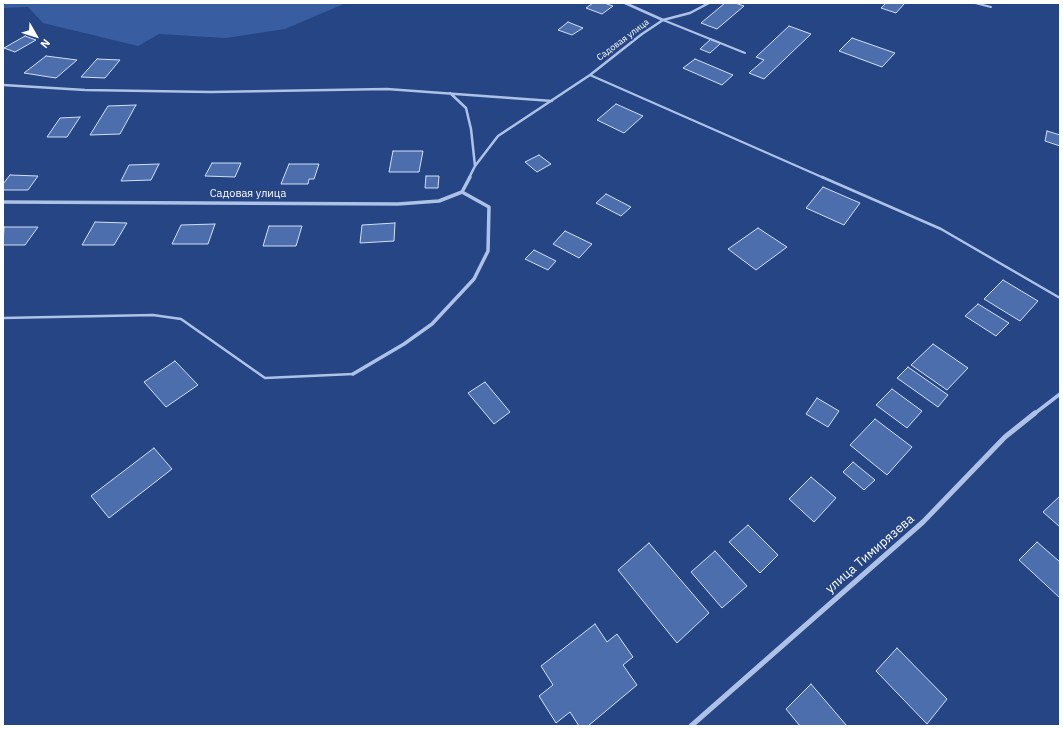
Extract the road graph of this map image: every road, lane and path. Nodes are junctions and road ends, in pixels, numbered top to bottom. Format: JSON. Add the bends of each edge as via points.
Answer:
{"nodes":[{"id":1,"x":625,"y":3,"type":"edge"},
{"id":2,"x":709,"y":3,"type":"edge"},
{"id":3,"x":975,"y":3,"type":"edge"},
{"id":4,"x":991,"y":7,"type":"dead end"},
{"id":5,"x":663,"y":20,"type":"junction"},
{"id":6,"x":745,"y":53,"type":"dead end"},
{"id":7,"x":590,"y":75,"type":"junction"},
{"id":8,"x":3,"y":85,"type":"edge"},
{"id":9,"x":450,"y":93,"type":"junction"},
{"id":10,"x":552,"y":101,"type":"junction"},
{"id":11,"x":475,"y":166,"type":"junction"},
{"id":12,"x":462,"y":192,"type":"junction"},
{"id":13,"x":3,"y":202,"type":"edge"},
{"id":14,"x":1060,"y":298,"type":"edge"},
{"id":15,"x":3,"y":318,"type":"edge"},
{"id":16,"x":353,"y":374,"type":"joint"},
{"id":17,"x":1060,"y":394,"type":"edge"},
{"id":18,"x":691,"y":726,"type":"edge"}],
"edges":[{"from":1,"to":5,"type":"street"},
{"from":2,"to":5,"type":"street","name":"Садовая улица","via":[[690,13]]},
{"from":3,"to":4,"type":"lane"},
{"from":5,"to":6,"type":"lane"},
{"from":5,"to":7,"type":"street","name":"Садовая улица"},
{"from":7,"to":10,"type":"street","name":"Садовая улица"},
{"from":7,"to":14,"type":"lane","via":[[941,229]]},
{"from":8,"to":9,"type":"street","via":[[85,90],[211,92],[387,89]]},
{"from":9,"to":10,"type":"street"},
{"from":9,"to":11,"type":"street","via":[[466,108]]},
{"from":10,"to":11,"type":"street","name":"Садовая улица","via":[[498,136]]},
{"from":11,"to":12,"type":"street","name":"Садовая улица"},
{"from":12,"to":13,"type":"street","name":"Садовая улица","via":[[439,201],[398,204]]},
{"from":12,"to":16,"type":"street","via":[[489,207],[488,251],[474,279],[432,324]]},
{"from":15,"to":16,"type":"lane","via":[[153,314],[182,319],[265,378]]},
{"from":17,"to":18,"type":"street","name":"улица Тимирязева","via":[[1005,437],[923,522]]}]}
